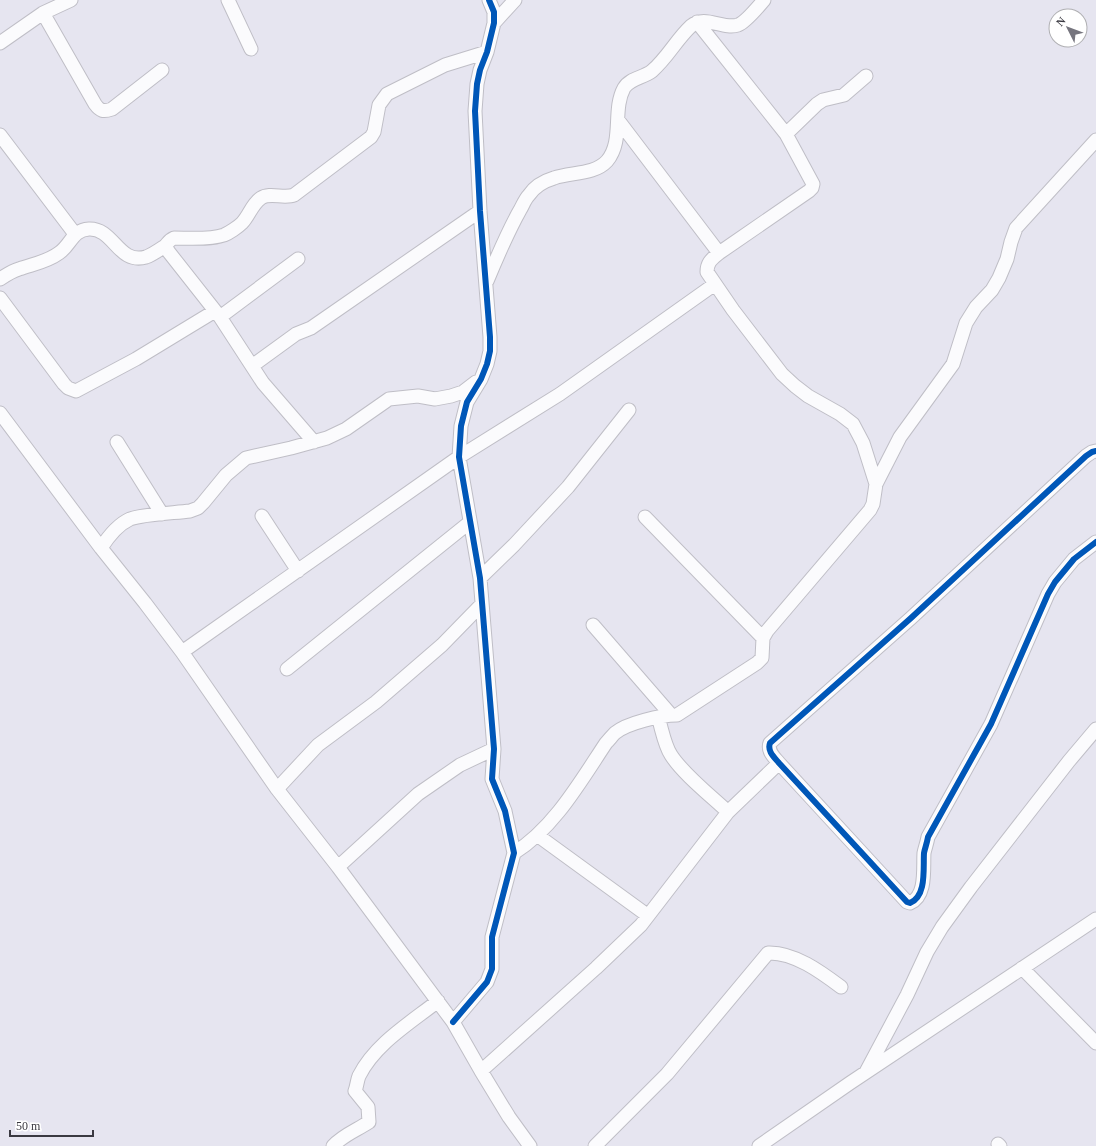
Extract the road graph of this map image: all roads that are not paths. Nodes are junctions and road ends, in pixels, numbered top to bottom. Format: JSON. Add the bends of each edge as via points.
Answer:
{"nodes":[{"id":1,"x":71,"y":0,"type":"edge"},
{"id":2,"x":228,"y":0,"type":"edge"},
{"id":3,"x":489,"y":0,"type":"edge"},
{"id":4,"x":516,"y":0,"type":"edge"},
{"id":5,"x":764,"y":0,"type":"edge"},
{"id":6,"x":44,"y":13,"type":"junction"},
{"id":7,"x":697,"y":22,"type":"junction"},
{"id":8,"x":494,"y":23,"type":"junction"},
{"id":9,"x":0,"y":43,"type":"edge"},
{"id":10,"x":251,"y":50,"type":"dead end"},
{"id":11,"x":487,"y":52,"type":"junction"},
{"id":12,"x":162,"y":70,"type":"dead end"},
{"id":13,"x":866,"y":76,"type":"dead end"},
{"id":14,"x":618,"y":120,"type":"junction"},
{"id":15,"x":786,"y":134,"type":"junction"},
{"id":16,"x":0,"y":135,"type":"edge"},
{"id":17,"x":1096,"y":140,"type":"edge"},
{"id":18,"x":480,"y":212,"type":"junction"},
{"id":19,"x":75,"y":234,"type":"junction"},
{"id":20,"x":166,"y":245,"type":"junction"},
{"id":21,"x":719,"y":253,"type":"junction"},
{"id":22,"x":298,"y":259,"type":"dead end"},
{"id":23,"x":0,"y":279,"type":"edge"},
{"id":24,"x":486,"y":283,"type":"junction"},
{"id":25,"x":715,"y":284,"type":"junction"},
{"id":26,"x":0,"y":298,"type":"edge"},
{"id":27,"x":218,"y":314,"type":"junction"},
{"id":28,"x":252,"y":366,"type":"junction"},
{"id":29,"x":481,"y":379,"type":"junction"},
{"id":30,"x":629,"y":410,"type":"dead end"},
{"id":31,"x":0,"y":413,"type":"edge"},
{"id":32,"x":117,"y":442,"type":"dead end"},
{"id":33,"x":314,"y":442,"type":"junction"},
{"id":34,"x":1096,"y":451,"type":"edge"},
{"id":35,"x":459,"y":457,"type":"junction"},
{"id":36,"x":876,"y":484,"type":"junction"},
{"id":37,"x":162,"y":514,"type":"junction"},
{"id":38,"x":262,"y":516,"type":"dead end"},
{"id":39,"x":645,"y":517,"type":"dead end"},
{"id":40,"x":470,"y":522,"type":"junction"},
{"id":41,"x":1096,"y":542,"type":"edge"},
{"id":42,"x":101,"y":548,"type":"junction"},
{"id":43,"x":298,"y":571,"type":"junction"},
{"id":44,"x":480,"y":578,"type":"junction"},
{"id":45,"x":482,"y":604,"type":"junction"},
{"id":46,"x":593,"y":625,"type":"dead end"},
{"id":47,"x":763,"y":638,"type":"junction"},
{"id":48,"x":182,"y":652,"type":"junction"},
{"id":49,"x":287,"y":670,"type":"dead end"},
{"id":50,"x":672,"y":715,"type":"junction"},
{"id":51,"x":658,"y":717,"type":"junction"},
{"id":52,"x":1096,"y":729,"type":"edge"},
{"id":53,"x":494,"y":749,"type":"junction"},
{"id":54,"x":779,"y":763,"type":"junction"},
{"id":55,"x":277,"y":789,"type":"junction"},
{"id":56,"x":728,"y":812,"type":"junction"},
{"id":57,"x":537,"y":834,"type":"junction"},
{"id":58,"x":514,"y":853,"type":"junction"},
{"id":59,"x":338,"y":867,"type":"junction"},
{"id":60,"x":648,"y":916,"type":"junction"},
{"id":61,"x":1096,"y":919,"type":"edge"},
{"id":62,"x":1022,"y":968,"type":"junction"},
{"id":63,"x":841,"y":987,"type":"dead end"},
{"id":64,"x":438,"y":1001,"type":"junction"},
{"id":65,"x":453,"y":1022,"type":"junction"},
{"id":66,"x":1096,"y":1043,"type":"edge"},
{"id":67,"x":481,"y":1071,"type":"junction"},
{"id":68,"x":866,"y":1072,"type":"junction"},
{"id":69,"x":333,"y":1146,"type":"edge"},
{"id":70,"x":530,"y":1146,"type":"edge"},
{"id":71,"x":595,"y":1146,"type":"edge"},
{"id":72,"x":759,"y":1146,"type":"edge"}],
"edges":[{"from":1,"to":6,"type":"street"},
{"from":2,"to":10,"type":"street"},
{"from":3,"to":8,"type":"street","via":[[494,12]]},
{"from":4,"to":8,"type":"street"},
{"from":5,"to":7,"type":"street","via":[[740,24],[733,26]]},
{"from":6,"to":9,"type":"street"},
{"from":6,"to":12,"type":"street","via":[[100,110],[112,108]]},
{"from":7,"to":14,"type":"street","via":[[650,73],[634,79],[625,87],[620,99]]},
{"from":7,"to":15,"type":"street"},
{"from":8,"to":11,"type":"street"},
{"from":11,"to":18,"type":"street","via":[[477,84],[475,111]]},
{"from":11,"to":20,"type":"street","via":[[445,65],[387,94],[380,105],[371,137],[294,195],[261,198],[243,222],[224,235],[174,238]]},
{"from":13,"to":15,"type":"street","via":[[844,95],[817,104]]},
{"from":14,"to":21,"type":"street"},
{"from":14,"to":24,"type":"street","via":[[615,146],[601,167],[553,178],[539,184],[529,195],[513,222]]},
{"from":15,"to":21,"type":"street","via":[[813,184],[812,188]]},
{"from":16,"to":19,"type":"street"},
{"from":17,"to":36,"type":"street","via":[[1016,228],[999,278],[966,322],[954,364],[900,437]]},
{"from":18,"to":24,"type":"street"},
{"from":18,"to":28,"type":"street"},
{"from":19,"to":20,"type":"street","via":[[81,230],[91,229],[104,234],[129,257],[147,257]]},
{"from":19,"to":23,"type":"street","via":[[61,252],[53,257],[18,269]]},
{"from":20,"to":27,"type":"street","via":[[168,251]]},
{"from":21,"to":25,"type":"street","via":[[707,266],[707,272]]},
{"from":22,"to":27,"type":"street"},
{"from":24,"to":29,"type":"street","via":[[490,351]]},
{"from":25,"to":35,"type":"street","via":[[560,394]]},
{"from":25,"to":36,"type":"street","via":[[782,374],[808,396],[853,424],[863,443]]},
{"from":26,"to":27,"type":"street","via":[[64,384],[76,391]]},
{"from":27,"to":28,"type":"street"},
{"from":28,"to":33,"type":"street","via":[[263,383]]},
{"from":29,"to":33,"type":"street","via":[[463,392],[451,396],[435,399],[418,396],[389,399],[346,429]]},
{"from":29,"to":35,"type":"street","via":[[467,402],[461,426]]},
{"from":30,"to":44,"type":"street","via":[[568,487]]},
{"from":31,"to":42,"type":"street"},
{"from":32,"to":37,"type":"street"},
{"from":33,"to":37,"type":"street","via":[[246,458],[226,475],[198,508]]},
{"from":34,"to":54,"type":"street","via":[[1086,456],[911,618],[770,743],[768,749]]},
{"from":35,"to":40,"type":"street"},
{"from":35,"to":43,"type":"street"},
{"from":36,"to":47,"type":"street","via":[[870,510]]},
{"from":37,"to":42,"type":"street","via":[[130,520],[114,532]]},
{"from":38,"to":43,"type":"street"},
{"from":39,"to":47,"type":"street"},
{"from":40,"to":44,"type":"street"},
{"from":40,"to":49,"type":"street"},
{"from":41,"to":54,"type":"street","via":[[1074,559],[1048,594],[991,724],[928,838],[924,853],[924,879],[913,902],[906,902],[902,898]]},
{"from":42,"to":48,"type":"street"},
{"from":43,"to":48,"type":"street"},
{"from":44,"to":45,"type":"street"},
{"from":45,"to":53,"type":"street"},
{"from":45,"to":55,"type":"street","via":[[442,645],[382,697],[318,745]]},
{"from":46,"to":50,"type":"street"},
{"from":47,"to":50,"type":"street","via":[[762,658],[757,663],[677,715]]},
{"from":48,"to":55,"type":"street"},
{"from":50,"to":51,"type":"street"},
{"from":51,"to":56,"type":"street","via":[[672,756]]},
{"from":51,"to":57,"type":"street","via":[[615,733],[560,811]]},
{"from":52,"to":68,"type":"street","via":[[942,927]]},
{"from":53,"to":58,"type":"street","via":[[492,779],[505,811]]},
{"from":53,"to":59,"type":"street","via":[[460,765],[418,794]]},
{"from":54,"to":56,"type":"street"},
{"from":55,"to":59,"type":"street"},
{"from":56,"to":60,"type":"street"},
{"from":57,"to":58,"type":"street"},
{"from":57,"to":60,"type":"street"},
{"from":58,"to":65,"type":"street","via":[[492,937],[492,970],[487,982]]},
{"from":59,"to":64,"type":"street"},
{"from":60,"to":67,"type":"street","via":[[596,968]]},
{"from":61,"to":62,"type":"street"},
{"from":62,"to":66,"type":"street"},
{"from":62,"to":68,"type":"street"},
{"from":63,"to":71,"type":"street","via":[[799,960],[768,953],[668,1074]]},
{"from":64,"to":65,"type":"street"},
{"from":64,"to":69,"type":"street","via":[[382,1045],[370,1059],[359,1077],[355,1091],[368,1107],[369,1122],[346,1134]]},
{"from":65,"to":67,"type":"street"},
{"from":67,"to":70,"type":"street"},
{"from":68,"to":72,"type":"street"}]}
